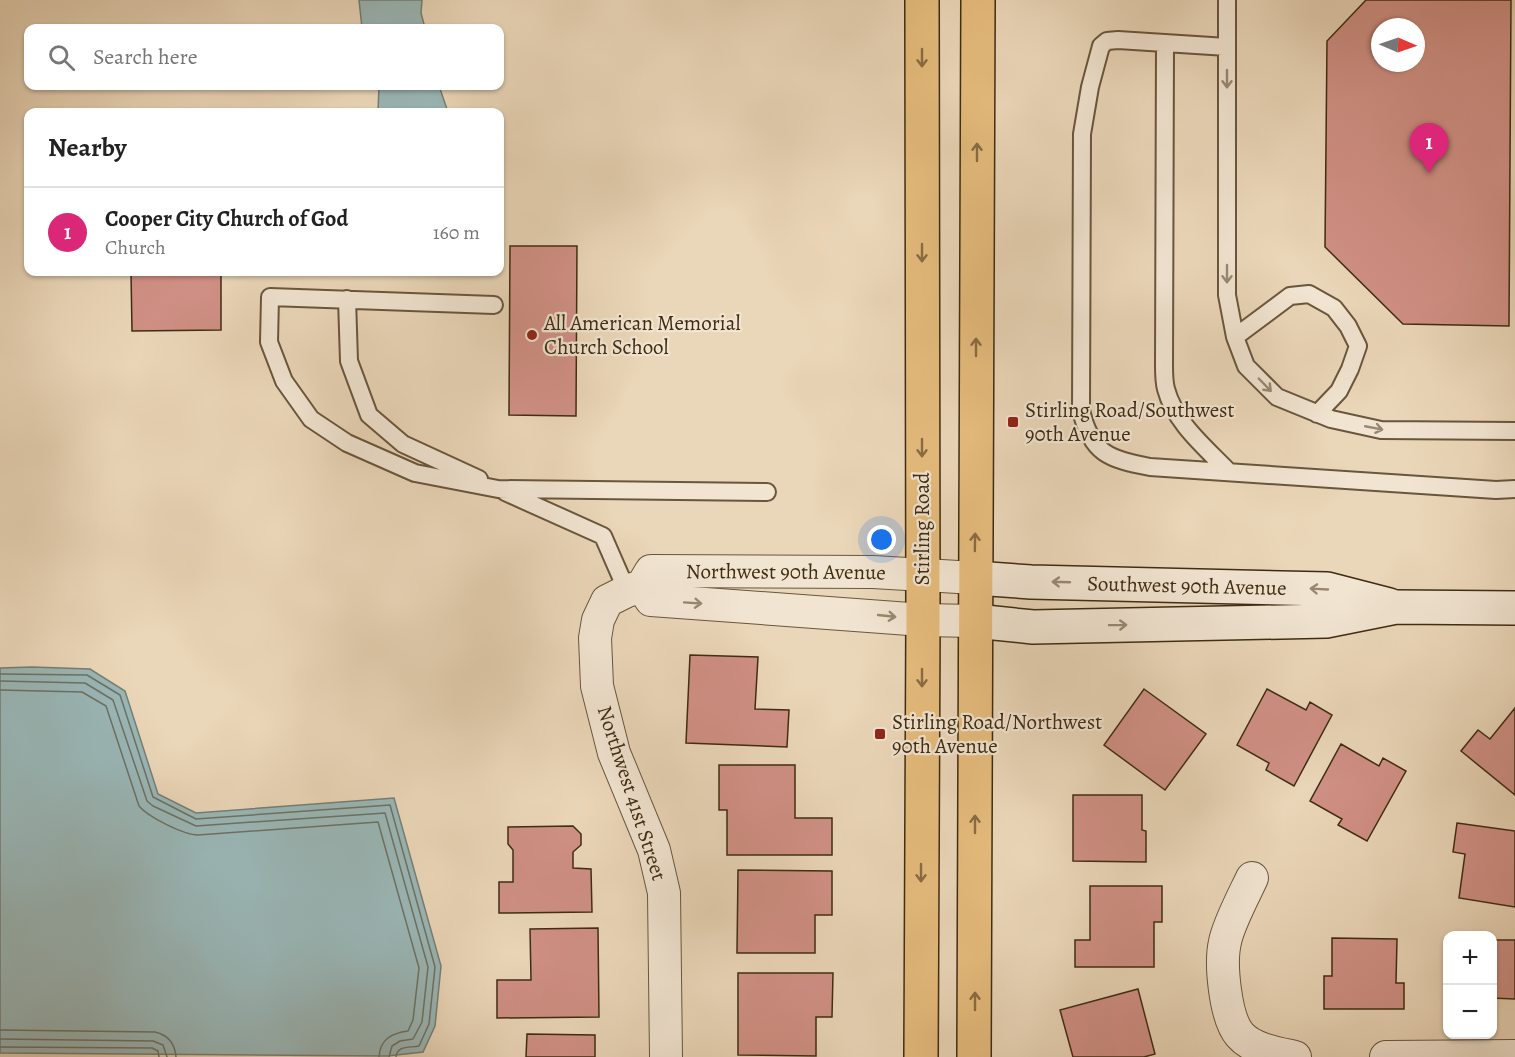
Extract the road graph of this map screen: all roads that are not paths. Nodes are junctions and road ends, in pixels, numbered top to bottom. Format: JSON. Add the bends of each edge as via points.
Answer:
{"nodes":[{"id":1,"x":922,"y":0,"type":"edge"},
{"id":2,"x":978,"y":0,"type":"edge"},
{"id":3,"x":1227,"y":0,"type":"edge"},
{"id":4,"x":1165,"y":43,"type":"junction"},
{"id":5,"x":1227,"y":47,"type":"junction"},
{"id":6,"x":346,"y":299,"type":"junction"},
{"id":7,"x":494,"y":305,"type":"dead end"},
{"id":8,"x":1235,"y":337,"type":"junction"},
{"id":9,"x":1317,"y":414,"type":"junction"},
{"id":10,"x":1515,"y":431,"type":"edge"},
{"id":11,"x":1229,"y":471,"type":"junction"},
{"id":12,"x":498,"y":489,"type":"junction"},
{"id":13,"x":1515,"y":489,"type":"edge"},
{"id":14,"x":767,"y":492,"type":"dead end"},
{"id":15,"x":922,"y":574,"type":"junction"},
{"id":16,"x":975,"y":578,"type":"junction"},
{"id":17,"x":634,"y":589,"type":"junction"},
{"id":18,"x":1396,"y":608,"type":"junction"},
{"id":19,"x":1515,"y":608,"type":"edge"},
{"id":20,"x":923,"y":620,"type":"junction"},
{"id":21,"x":975,"y":621,"type":"junction"},
{"id":22,"x":595,"y":638,"type":"joint"},
{"id":23,"x":1251,"y":878,"type":"dead end"},
{"id":24,"x":1515,"y":1056,"type":"edge"},
{"id":25,"x":666,"y":1057,"type":"edge"},
{"id":26,"x":921,"y":1057,"type":"edge"},
{"id":27,"x":974,"y":1057,"type":"edge"},
{"id":28,"x":1294,"y":1057,"type":"edge"},
{"id":29,"x":1386,"y":1057,"type":"edge"}],
"edges":[{"from":1,"to":15,"type":"main road","name":"Stirling Road","one_way":true},
{"from":16,"to":2,"type":"main road","one_way":true},
{"from":3,"to":5,"type":"lane"},
{"from":4,"to":5,"type":"lane"},
{"from":4,"to":11,"type":"lane","via":[[1166,388],[1188,430]]},
{"from":4,"to":11,"type":"lane","via":[[1107,41],[1101,46],[1094,69],[1081,150],[1081,410],[1092,441],[1113,457],[1150,467]]},
{"from":5,"to":8,"type":"lane","one_way":true,"via":[[1227,294]]},
{"from":6,"to":7,"type":"lane"},
{"from":6,"to":12,"type":"lane","via":[[349,361],[369,415],[403,444]]},
{"from":6,"to":12,"type":"lane","via":[[270,297],[269,342],[284,381],[311,419],[347,443],[415,473]]},
{"from":8,"to":9,"type":"lane","one_way":true,"via":[[1246,366],[1277,397]]},
{"from":8,"to":9,"type":"lane","via":[[1290,296],[1309,294],[1334,308],[1358,346],[1339,391]]},
{"from":9,"to":10,"type":"lane","one_way":true,"via":[[1381,430]]},
{"from":11,"to":13,"type":"lane"},
{"from":12,"to":14,"type":"lane"},
{"from":12,"to":17,"type":"lane","via":[[603,536]]},
{"from":15,"to":16,"type":"street","name":"Northwest 90th Avenue"},
{"from":15,"to":17,"type":"street","name":"Northwest 90th Avenue","via":[[651,571]]},
{"from":15,"to":20,"type":"main road","name":"Stirling Road"},
{"from":18,"to":16,"type":"street","name":"Southwest 90th Avenue","one_way":true,"via":[[1327,589]]},
{"from":16,"to":21,"type":"main road"},
{"from":17,"to":20,"type":"street","name":"Northwest 90th Avenue","one_way":true,"via":[[651,600]]},
{"from":17,"to":22,"type":"street","name":"Northwest 90th Avenue","via":[[607,601]]},
{"from":18,"to":19,"type":"street","name":"Southwest 90th Avenue"},
{"from":21,"to":18,"type":"street","name":"Southwest 90th Avenue","one_way":true,"via":[[1033,627],[1326,621]]},
{"from":20,"to":21,"type":"street","name":"Northwest 90th Avenue"},
{"from":20,"to":26,"type":"main road","name":"Stirling Road","one_way":true},
{"from":27,"to":21,"type":"main road","one_way":true},
{"from":22,"to":25,"type":"street","name":"Northwest 41st Street","via":[[597,686],[614,753],[654,850],[664,893]]},
{"from":23,"to":28,"type":"street","via":[[1224,941],[1226,998],[1239,1034],[1262,1048]]},
{"from":24,"to":29,"type":"street"}]}
